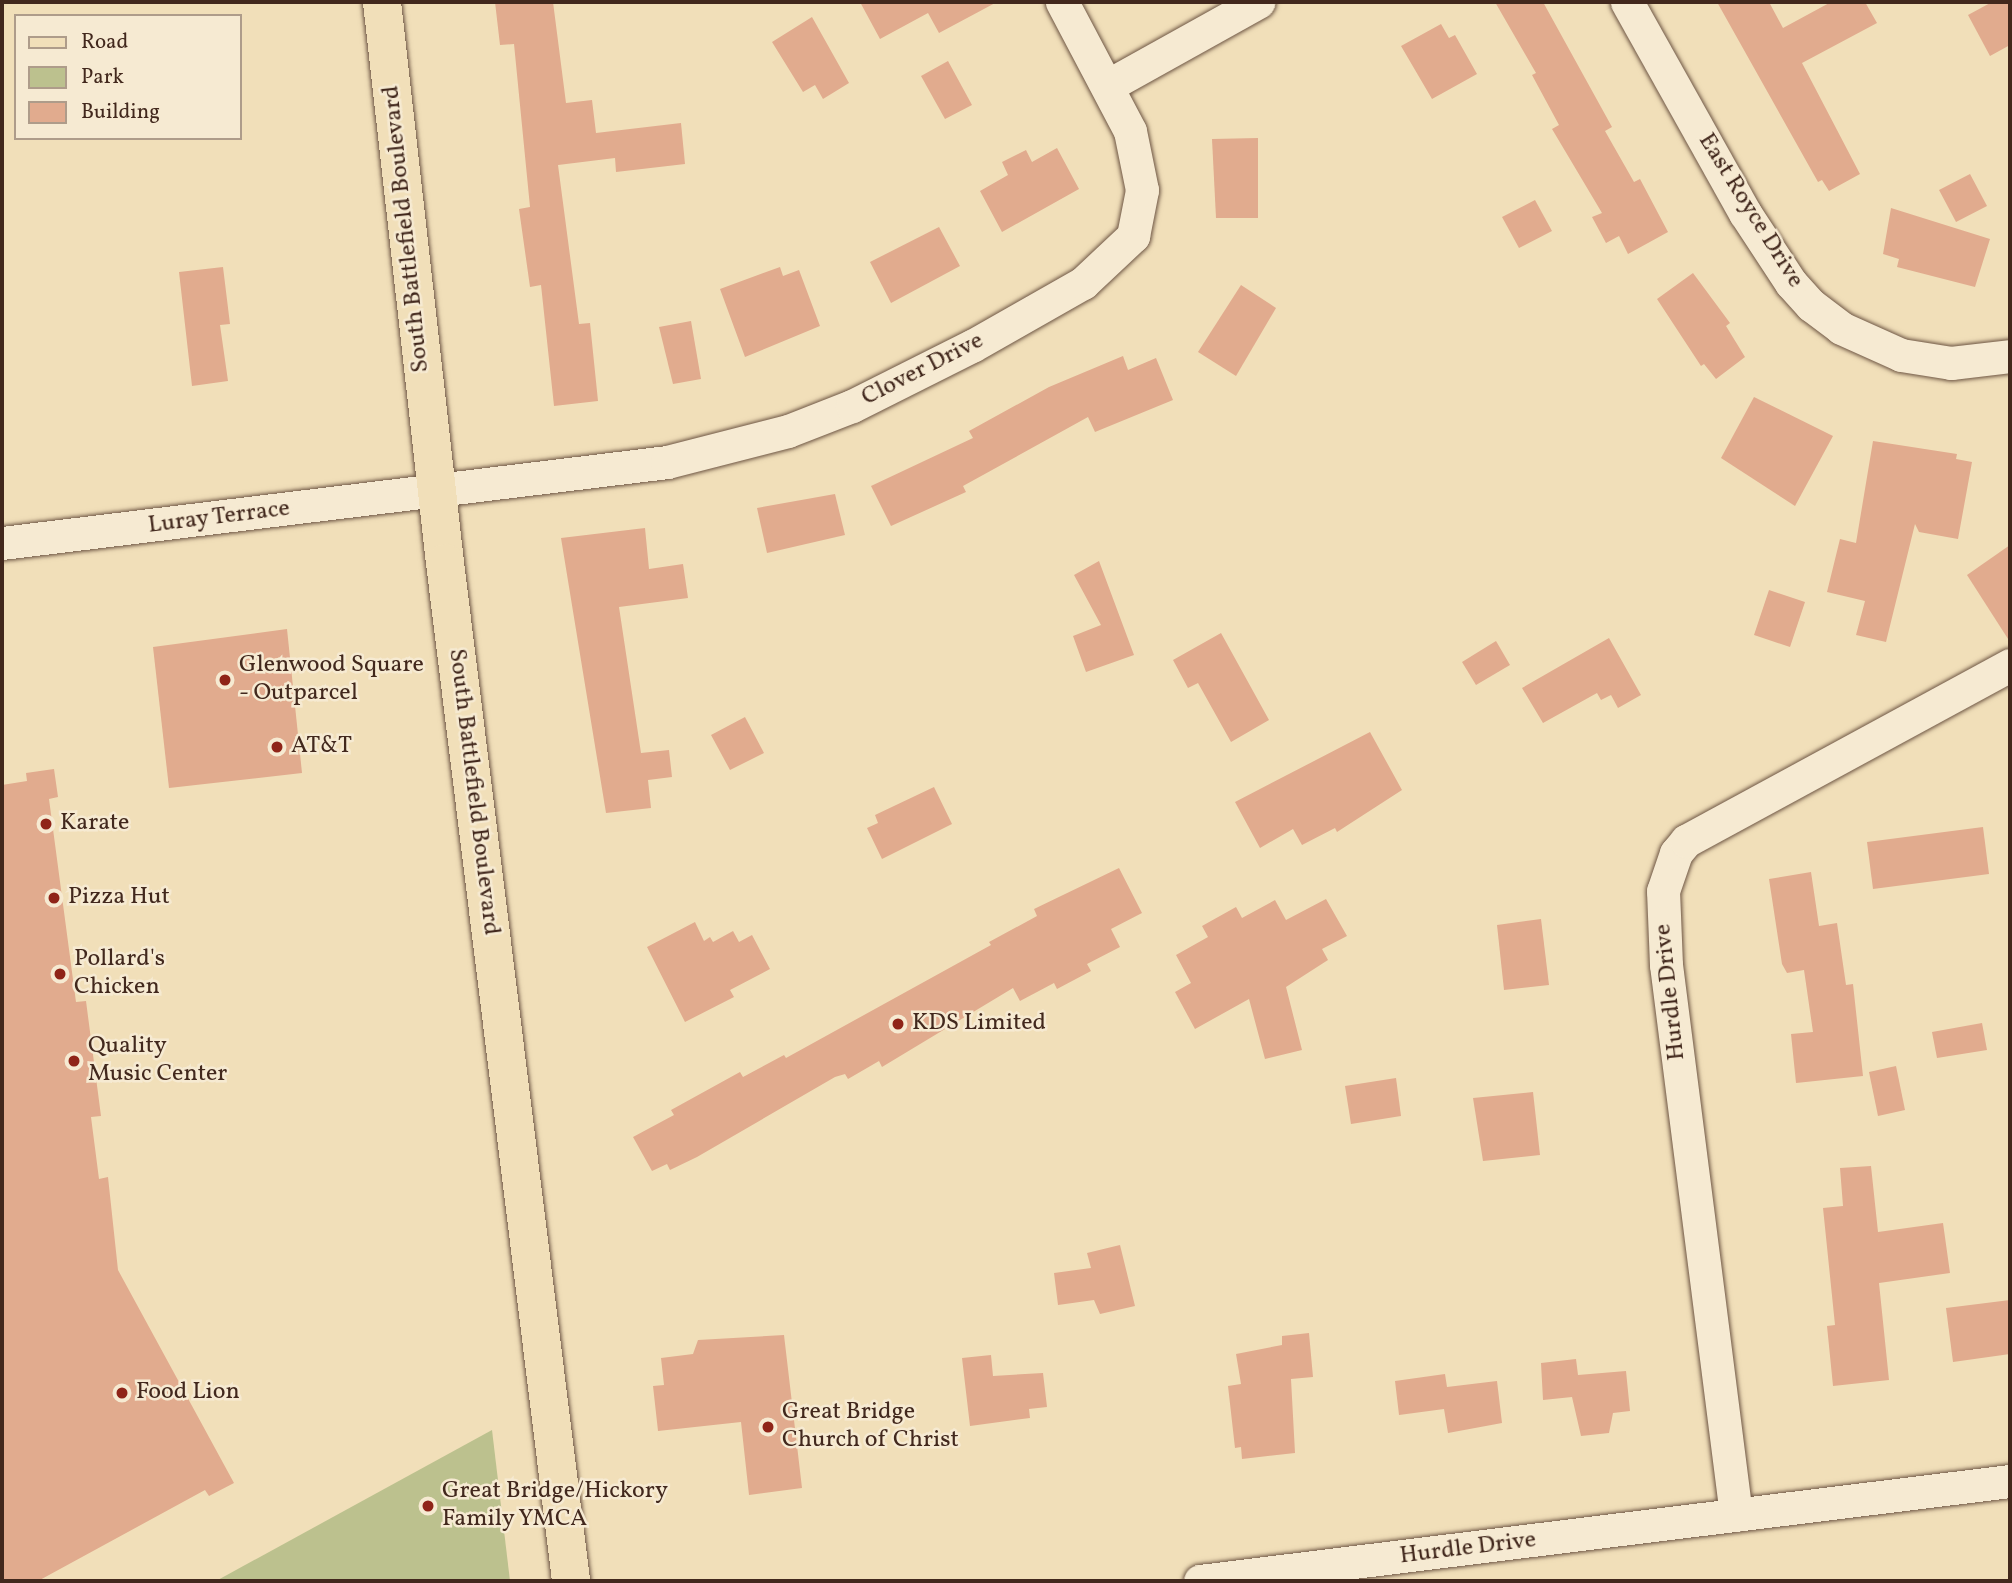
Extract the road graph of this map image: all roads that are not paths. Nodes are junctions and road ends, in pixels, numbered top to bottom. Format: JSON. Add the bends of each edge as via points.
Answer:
{"nodes":[{"id":1,"x":382,"y":2,"type":"edge"},
{"id":2,"x":1062,"y":2,"type":"edge"},
{"id":3,"x":1258,"y":2,"type":"edge"},
{"id":4,"x":1627,"y":2,"type":"edge"},
{"id":5,"x":1109,"y":85,"type":"junction"},
{"id":6,"x":2010,"y":356,"type":"edge"},
{"id":7,"x":437,"y":492,"type":"junction"},
{"id":8,"x":2,"y":543,"type":"edge"},
{"id":9,"x":2010,"y":665,"type":"edge"},
{"id":10,"x":2010,"y":1481,"type":"edge"},
{"id":11,"x":1736,"y":1515,"type":"junction"},
{"id":12,"x":571,"y":1581,"type":"edge"},
{"id":13,"x":1200,"y":1581,"type":"edge"}],
"edges":[{"from":1,"to":7,"type":"main road","name":"South Battlefield Boulevard"},
{"from":2,"to":5,"type":"street","name":"Clover Drive"},
{"from":3,"to":5,"type":"street"},
{"from":4,"to":6,"type":"street","name":"East Royce Drive","via":[[1745,213],[1811,305],[1841,328],[1900,355],[1951,363]]},
{"from":5,"to":7,"type":"street","name":"Clover Drive","via":[[1137,156],[1140,209],[1133,236],[1083,283],[852,406],[745,446],[667,462]]},
{"from":7,"to":8,"type":"street","name":"Luray Terrace"},
{"from":7,"to":12,"type":"main road","name":"South Battlefield Boulevard"},
{"from":9,"to":11,"type":"street","name":"Hurdle Drive","via":[[1686,841],[1676,853],[1663,891],[1666,965]]},
{"from":10,"to":11,"type":"street","name":"Hurdle Drive"},
{"from":11,"to":13,"type":"street","name":"Hurdle Drive"}]}
